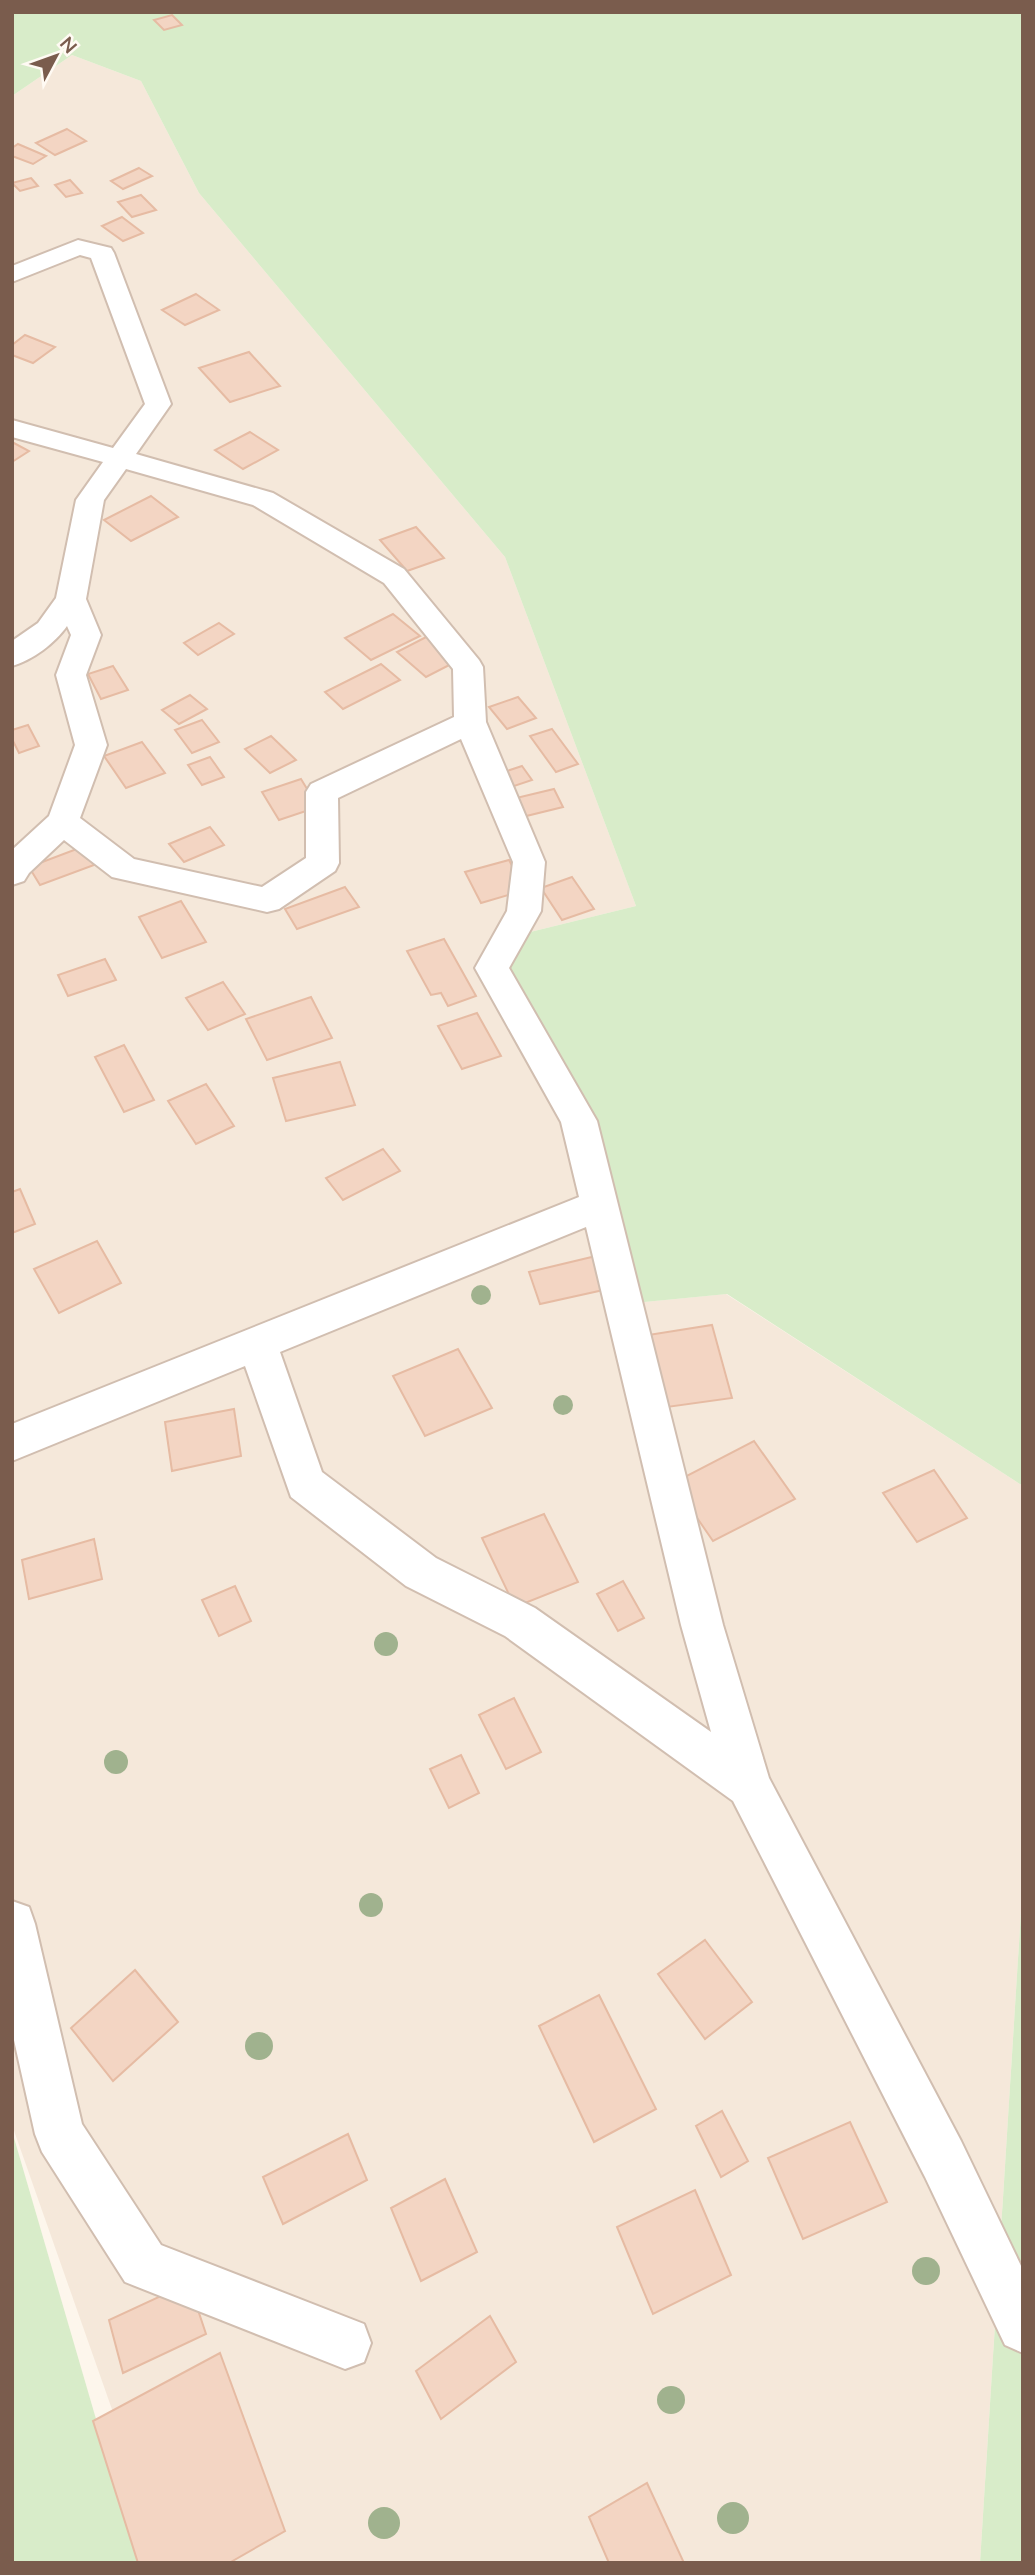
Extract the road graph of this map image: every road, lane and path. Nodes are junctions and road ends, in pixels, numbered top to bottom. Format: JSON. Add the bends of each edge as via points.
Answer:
{"nodes":[{"id":1,"x":12,"y":275,"type":"edge"},
{"id":2,"x":12,"y":428,"type":"edge"},
{"id":3,"x":119,"y":458,"type":"junction"},
{"id":4,"x":71,"y":599,"type":"junction"},
{"id":5,"x":12,"y":656,"type":"edge"},
{"id":6,"x":470,"y":722,"type":"junction"},
{"id":7,"x":63,"y":821,"type":"junction"},
{"id":8,"x":12,"y":873,"type":"edge"},
{"id":9,"x":599,"y":1205,"type":"junction"},
{"id":10,"x":257,"y":1343,"type":"junction"},
{"id":11,"x":12,"y":1443,"type":"edge"},
{"id":12,"x":749,"y":1785,"type":"junction"},
{"id":13,"x":12,"y":1924,"type":"edge"},
{"id":14,"x":27,"y":2061,"type":"edge"},
{"id":15,"x":1023,"y":2327,"type":"edge"},
{"id":16,"x":345,"y":2343,"type":"dead end"}],
"edges":[{"from":1,"to":3,"type":"street","via":[[78,247],[102,253],[158,404]]},
{"from":2,"to":3,"type":"street"},
{"from":3,"to":4,"type":"street","via":[[90,500]]},
{"from":3,"to":6,"type":"street","via":[[263,499],[394,576],[468,667]]},
{"from":4,"to":5,"type":"street","via":[[50,630]]},
{"from":4,"to":7,"type":"street","via":[[86,635],[71,675],[91,745]]},
{"from":6,"to":7,"type":"street","via":[[322,792],[323,863],[267,900],[124,869]]},
{"from":6,"to":9,"type":"street","via":[[529,862],[524,911],[492,968],[579,1121]]},
{"from":7,"to":8,"type":"street"},
{"from":9,"to":10,"type":"street"},
{"from":9,"to":12,"type":"street","via":[[702,1625]]},
{"from":10,"to":11,"type":"street"},
{"from":10,"to":12,"type":"street","via":[[306,1484],[421,1572],[520,1622]]},
{"from":12,"to":15,"type":"street","via":[[943,2159]]},
{"from":13,"to":14,"type":"street"},
{"from":14,"to":16,"type":"street","via":[[60,2134],[143,2264]]}]}
